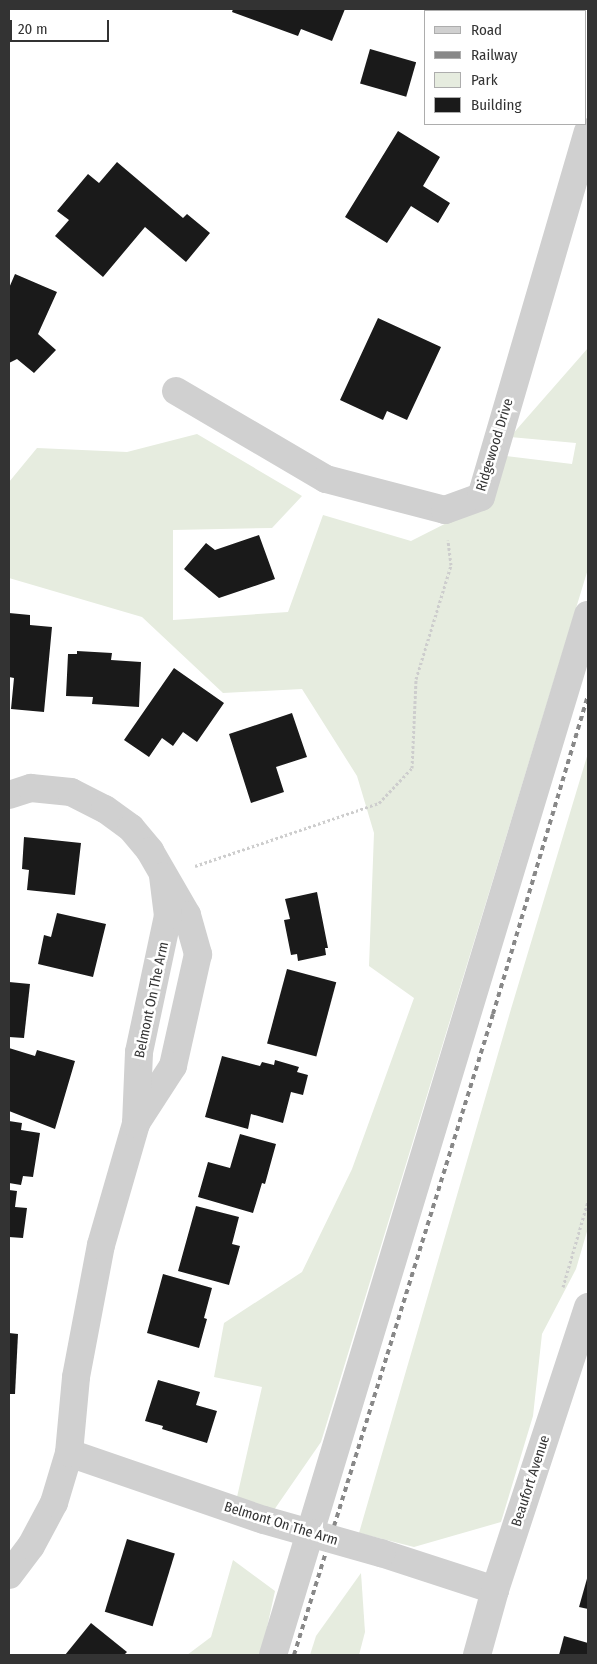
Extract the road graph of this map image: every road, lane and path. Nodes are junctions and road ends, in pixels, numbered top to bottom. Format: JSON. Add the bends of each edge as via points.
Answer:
{"nodes":[{"id":1,"x":588,"y":132,"type":"edge"},
{"id":2,"x":176,"y":391,"type":"dead end"},
{"id":3,"x":445,"y":510,"type":"junction"},
{"id":4,"x":588,"y":614,"type":"edge"},
{"id":5,"x":9,"y":796,"type":"edge"},
{"id":6,"x":163,"y":876,"type":"junction"},
{"id":7,"x":136,"y":1124,"type":"junction"},
{"id":8,"x":588,"y":1307,"type":"edge"},
{"id":9,"x":69,"y":1453,"type":"junction"},
{"id":10,"x":9,"y":1575,"type":"edge"},
{"id":11,"x":495,"y":1590,"type":"junction"},
{"id":12,"x":273,"y":1655,"type":"edge"},
{"id":13,"x":477,"y":1655,"type":"edge"}],
"edges":[{"from":1,"to":3,"type":"street","name":"Ridgewood Drive","via":[[481,497]]},
{"from":2,"to":3,"type":"street","via":[[326,479]]},
{"from":3,"to":6,"type":"path","via":[[451,565],[416,679],[412,768],[379,803]]},
{"from":4,"to":12,"type":"street"},
{"from":5,"to":6,"type":"street","name":"Belmont On The Arm","via":[[31,788],[71,792],[104,809],[131,828],[150,851]]},
{"from":6,"to":7,"type":"street","name":"Belmont On The Arm","via":[[168,916],[139,1052]]},
{"from":6,"to":7,"type":"street","name":"Belmont On The Arm","via":[[187,915],[198,954],[172,1066]]},
{"from":7,"to":9,"type":"street","name":"Belmont On The Arm","via":[[101,1245],[76,1377]]},
{"from":8,"to":11,"type":"street","name":"Beaufort Avenue"},
{"from":9,"to":10,"type":"street","name":"Belmont On The Arm","via":[[54,1503],[31,1546]]},
{"from":9,"to":11,"type":"street","name":"Belmont On The Arm","bridge":true,"via":[[264,1520]]},
{"from":11,"to":13,"type":"street","name":"Beaufort Avenue"}]}
